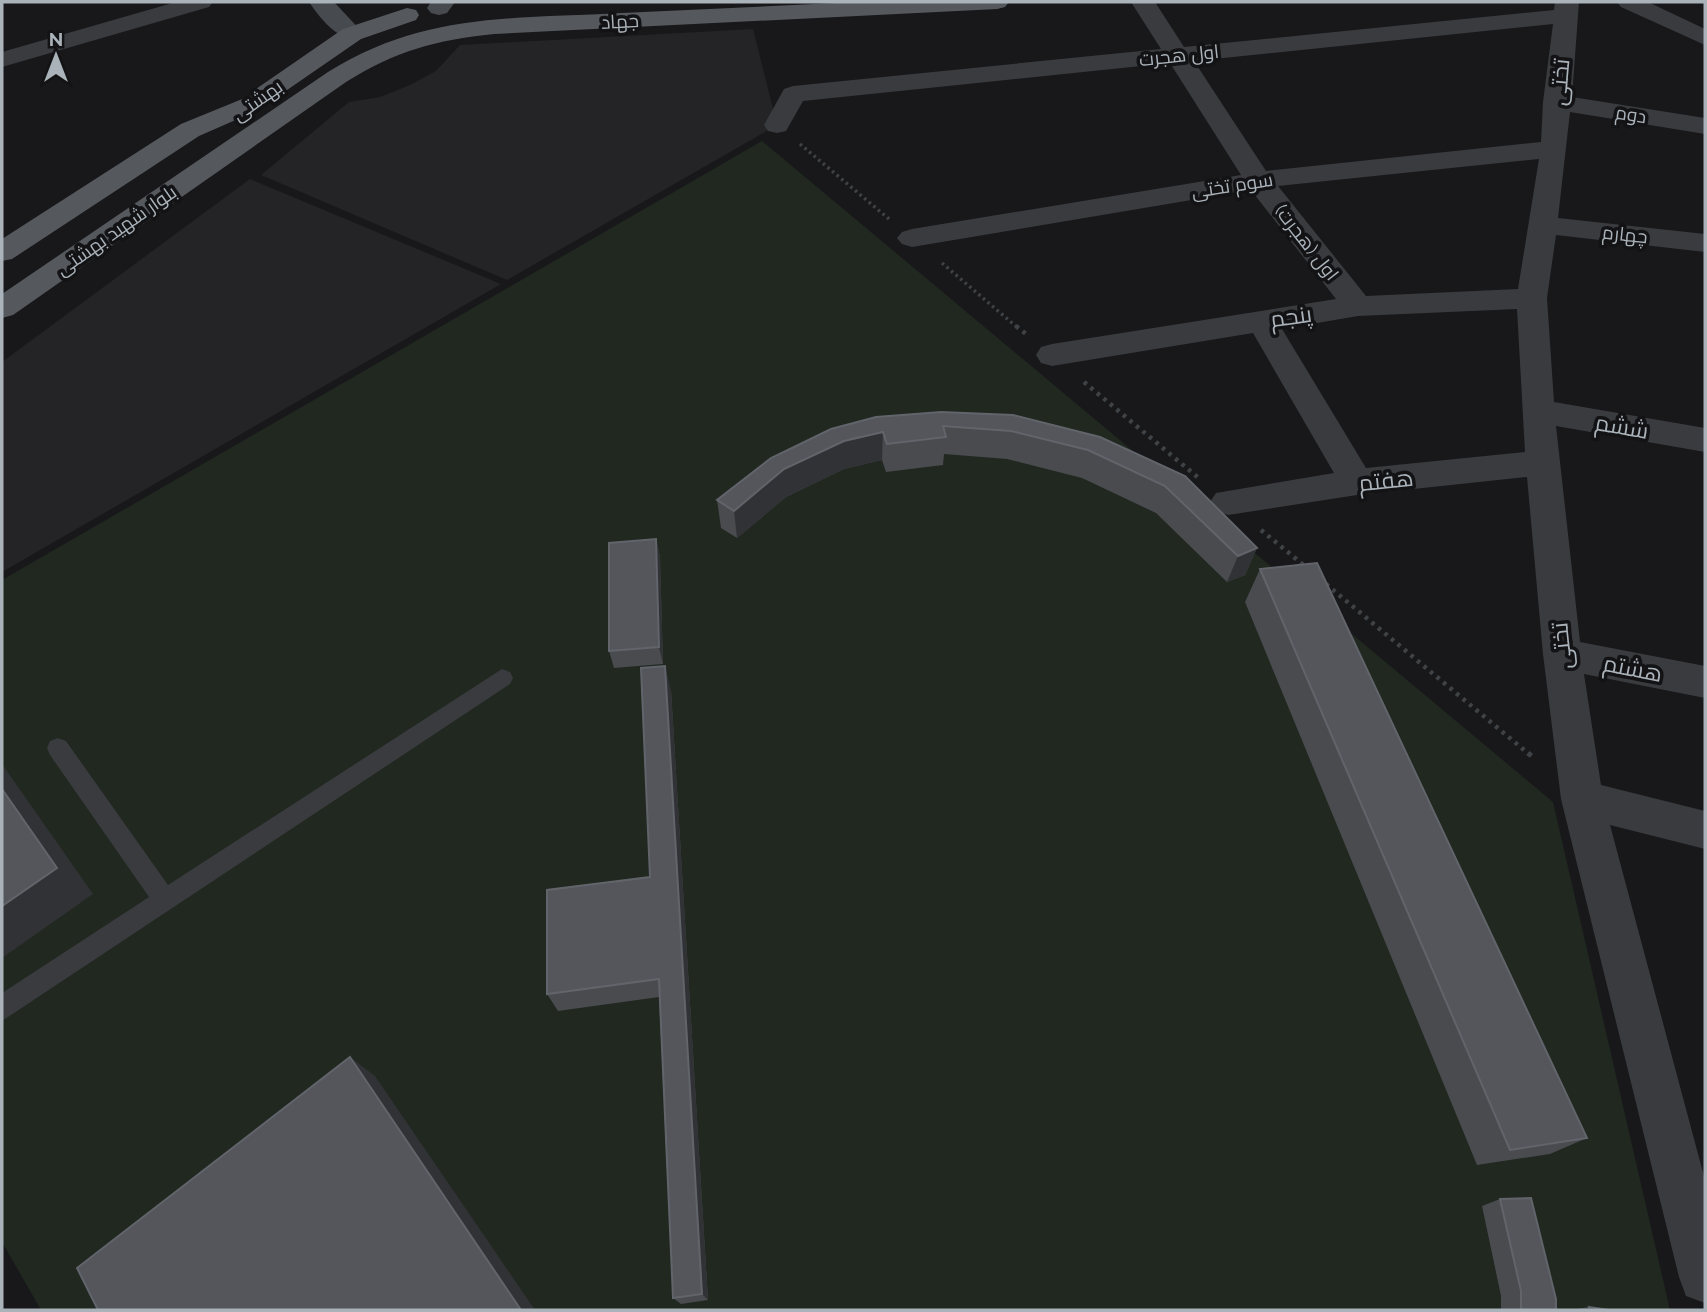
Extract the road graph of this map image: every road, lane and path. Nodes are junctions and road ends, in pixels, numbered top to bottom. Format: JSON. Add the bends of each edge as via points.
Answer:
{"nodes":[{"id":1,"x":201,"y":2,"type":"edge"},
{"id":2,"x":321,"y":2,"type":"edge"},
{"id":3,"x":559,"y":2,"type":"edge"},
{"id":4,"x":997,"y":2,"type":"edge"},
{"id":5,"x":1143,"y":2,"type":"edge"},
{"id":6,"x":1629,"y":2,"type":"edge"},
{"id":7,"x":441,"y":5,"type":"edge"},
{"id":8,"x":1566,"y":9,"type":"edge"},
{"id":9,"x":352,"y":34,"type":"junction"},
{"id":10,"x":1705,"y":38,"type":"edge"},
{"id":11,"x":1177,"y":55,"type":"junction"},
{"id":12,"x":2,"y":60,"type":"edge"},
{"id":13,"x":337,"y":77,"type":"joint"},
{"id":14,"x":1556,"y":102,"type":"junction"},
{"id":15,"x":267,"y":109,"type":"junction"},
{"id":16,"x":778,"y":125,"type":"joint"},
{"id":17,"x":1705,"y":126,"type":"edge"},
{"id":18,"x":198,"y":142,"type":"joint"},
{"id":19,"x":1554,"y":149,"type":"junction"},
{"id":20,"x":230,"y":151,"type":"joint"},
{"id":21,"x":1258,"y":180,"type":"junction"},
{"id":22,"x":1545,"y":225,"type":"junction"},
{"id":23,"x":912,"y":239,"type":"junction"},
{"id":24,"x":1705,"y":243,"type":"edge"},
{"id":25,"x":2,"y":251,"type":"edge"},
{"id":26,"x":2,"y":277,"type":"edge"},
{"id":27,"x":1532,"y":298,"type":"junction"},
{"id":28,"x":1358,"y":306,"type":"junction"},
{"id":29,"x":2,"y":308,"type":"edge"},
{"id":30,"x":1261,"y":320,"type":"junction"},
{"id":31,"x":2,"y":337,"type":"edge"},
{"id":32,"x":1052,"y":355,"type":"junction"},
{"id":33,"x":1538,"y":411,"type":"junction"},
{"id":34,"x":1705,"y":440,"type":"edge"},
{"id":35,"x":1544,"y":463,"type":"junction"},
{"id":36,"x":1356,"y":482,"type":"junction"},
{"id":37,"x":1228,"y":502,"type":"junction"},
{"id":38,"x":1314,"y":574,"type":"edge"},
{"id":39,"x":1325,"y":583,"type":"edge"},
{"id":40,"x":1562,"y":654,"type":"junction"},
{"id":41,"x":502,"y":678,"type":"dead end"},
{"id":42,"x":1705,"y":682,"type":"edge"},
{"id":43,"x":58,"y":748,"type":"dead end"},
{"id":44,"x":1582,"y":799,"type":"junction"},
{"id":45,"x":1705,"y":830,"type":"edge"},
{"id":46,"x":165,"y":900,"type":"junction"},
{"id":47,"x":2,"y":1008,"type":"edge"},
{"id":48,"x":1695,"y":1209,"type":"edge"},
{"id":49,"x":1705,"y":1277,"type":"edge"}],
"edges":[{"from":1,"to":12,"type":"street"},
{"from":2,"to":9,"type":"main road"},
{"from":3,"to":7,"type":"main road"},
{"from":4,"to":13,"type":"main road","name":"جهاد","via":[[442,31],[370,55]]},
{"from":5,"to":11,"type":"street","name":"اول (هجرت)"},
{"from":6,"to":10,"type":"street"},
{"from":7,"to":9,"type":"main road"},
{"from":8,"to":11,"type":"street","name":"اول هجرت"},
{"from":8,"to":14,"type":"street","name":"تختی"},
{"from":9,"to":15,"type":"main road","name":"بهشتی","via":[[316,59]]},
{"from":11,"to":16,"type":"street","name":"اول هجرت","via":[[793,94]]},
{"from":11,"to":21,"type":"street","name":"اول (هجرت)"},
{"from":13,"to":15,"type":"main road","name":"بهشتی"},
{"from":14,"to":17,"type":"street","name":"دوم"},
{"from":14,"to":19,"type":"street","name":"تختی"},
{"from":15,"to":18,"type":"main road","name":"بهشتی"},
{"from":15,"to":20,"type":"main road","name":"بهشتی"},
{"from":15,"to":25,"type":"main road","via":[[190,130]]},
{"from":15,"to":31,"type":"main road","via":[[256,155]]},
{"from":16,"to":23,"type":"path"},
{"from":18,"to":26,"type":"main road","name":"بلوار شهید بهشتی"},
{"from":19,"to":21,"type":"street","name":"سوم تختی"},
{"from":19,"to":22,"type":"street","name":"تختی"},
{"from":20,"to":29,"type":"main road","name":"بلوار شهید بهشتی"},
{"from":21,"to":23,"type":"street","name":"سوم تختی"},
{"from":21,"to":28,"type":"street","name":"اول (هجرت)"},
{"from":22,"to":24,"type":"street","name":"چهارم"},
{"from":22,"to":27,"type":"street","name":"تختی"},
{"from":23,"to":32,"type":"path"},
{"from":27,"to":28,"type":"street","name":"پنجم"},
{"from":27,"to":33,"type":"street","name":"تختی"},
{"from":28,"to":30,"type":"street","name":"پنجم"},
{"from":30,"to":32,"type":"street","name":"پنجم"},
{"from":30,"to":36,"type":"street"},
{"from":32,"to":37,"type":"path"},
{"from":33,"to":34,"type":"street","name":"ششم"},
{"from":33,"to":35,"type":"street","name":"تختی"},
{"from":35,"to":36,"type":"street","name":"هفتم"},
{"from":35,"to":40,"type":"street","name":"تختی"},
{"from":36,"to":37,"type":"street","name":"هفتم"},
{"from":37,"to":38,"type":"path"},
{"from":39,"to":44,"type":"path"},
{"from":40,"to":42,"type":"street","name":"هشتم"},
{"from":40,"to":44,"type":"street","name":"تختی"},
{"from":41,"to":46,"type":"lane"},
{"from":43,"to":46,"type":"lane"},
{"from":44,"to":45,"type":"street"},
{"from":44,"to":48,"type":"street","name":"تختی"},
{"from":46,"to":47,"type":"lane"},
{"from":48,"to":49,"type":"street","name":"تختی"}]}
